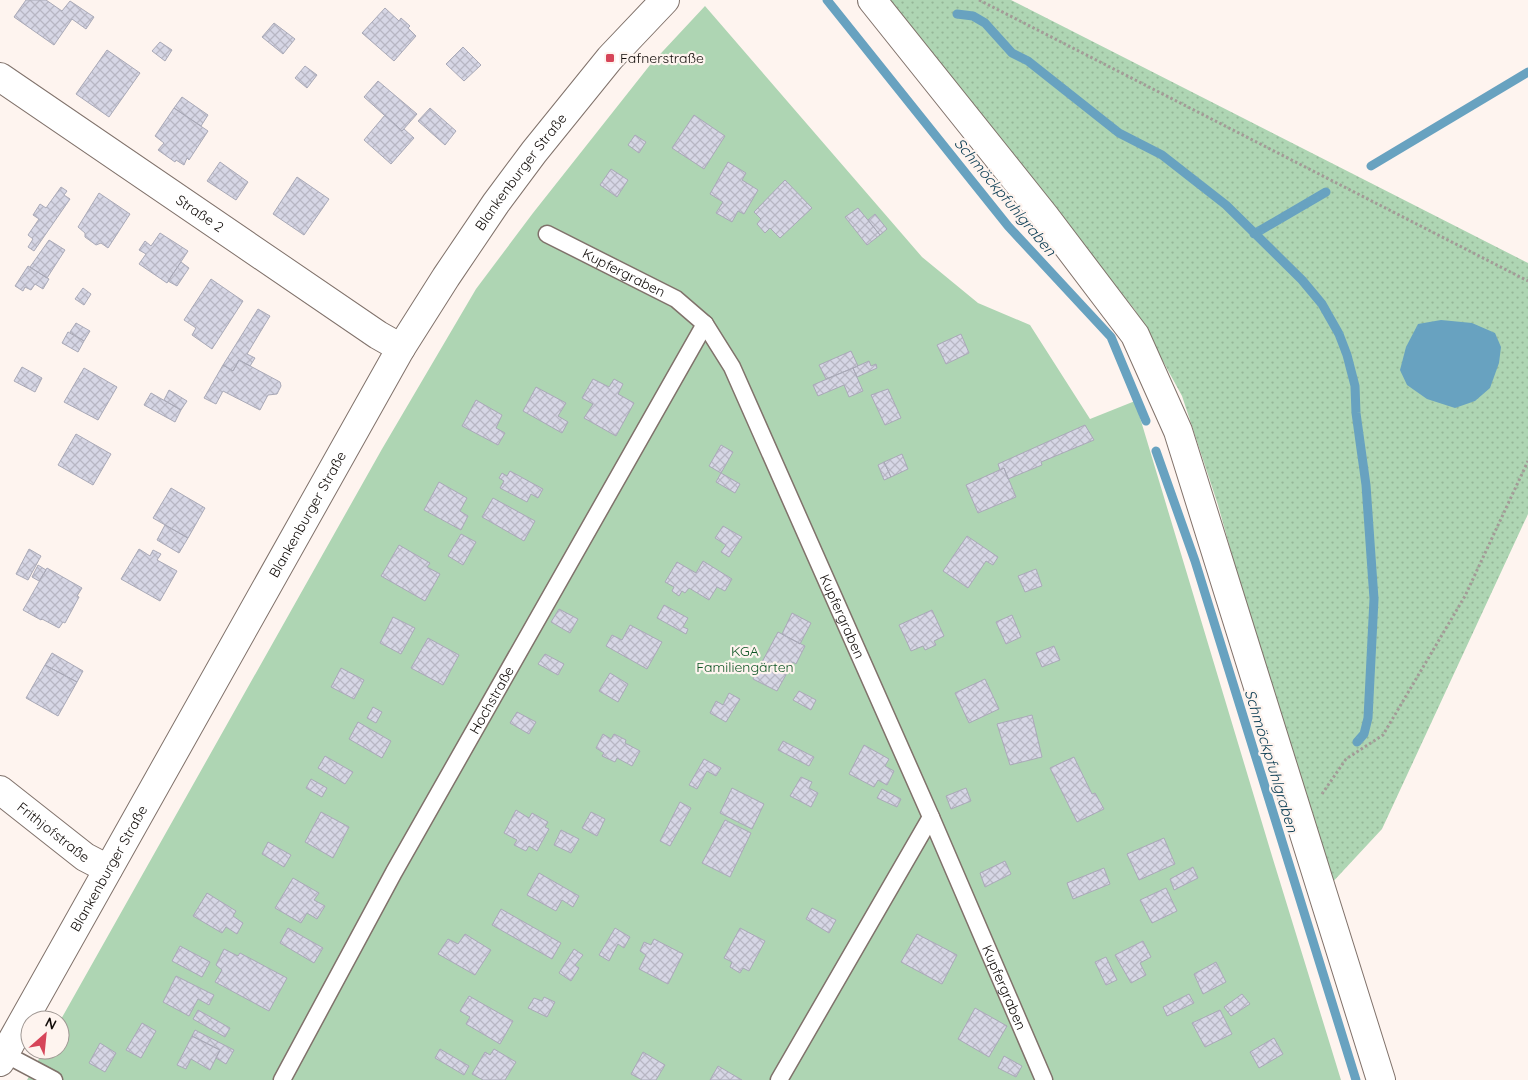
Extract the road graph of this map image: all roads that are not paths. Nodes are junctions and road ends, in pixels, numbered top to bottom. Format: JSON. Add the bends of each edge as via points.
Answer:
{"nodes":[{"id":1,"x":664,"y":0,"type":"edge"},
{"id":2,"x":872,"y":0,"type":"edge"},
{"id":3,"x":0,"y":77,"type":"edge"},
{"id":4,"x":547,"y":234,"type":"dead end"},
{"id":5,"x":705,"y":324,"type":"junction"},
{"id":6,"x":401,"y":348,"type":"junction"},
{"id":7,"x":0,"y":790,"type":"edge"},
{"id":8,"x":931,"y":817,"type":"junction"},
{"id":9,"x":108,"y":869,"type":"junction"},
{"id":10,"x":2,"y":1058,"type":"edge"},
{"id":11,"x":54,"y":1080,"type":"edge"},
{"id":12,"x":282,"y":1080,"type":"edge"},
{"id":13,"x":779,"y":1080,"type":"edge"},
{"id":14,"x":1044,"y":1080,"type":"edge"},
{"id":15,"x":1381,"y":1080,"type":"edge"}],
"edges":[{"from":1,"to":6,"type":"street","name":"Blankenburger Straße","via":[[610,58],[534,152],[496,203]]},
{"from":2,"to":15,"type":"street","via":[[1044,215],[1135,335],[1178,431]]},
{"from":3,"to":6,"type":"street","name":"Straße 2"},
{"from":4,"to":5,"type":"lane","name":"Kupfergraben","via":[[676,299]]},
{"from":5,"to":8,"type":"lane","name":"Kupfergraben","via":[[732,367]]},
{"from":5,"to":12,"type":"lane","name":"Hochstraße","via":[[394,872]]},
{"from":6,"to":9,"type":"street","name":"Blankenburger Straße"},
{"from":7,"to":9,"type":"street","name":"Frithjofstraße","via":[[80,853]]},
{"from":8,"to":13,"type":"lane"},
{"from":8,"to":14,"type":"lane","name":"Kupfergraben"},
{"from":9,"to":10,"type":"street","name":"Blankenburger Straße"},
{"from":10,"to":11,"type":"lane"}]}
